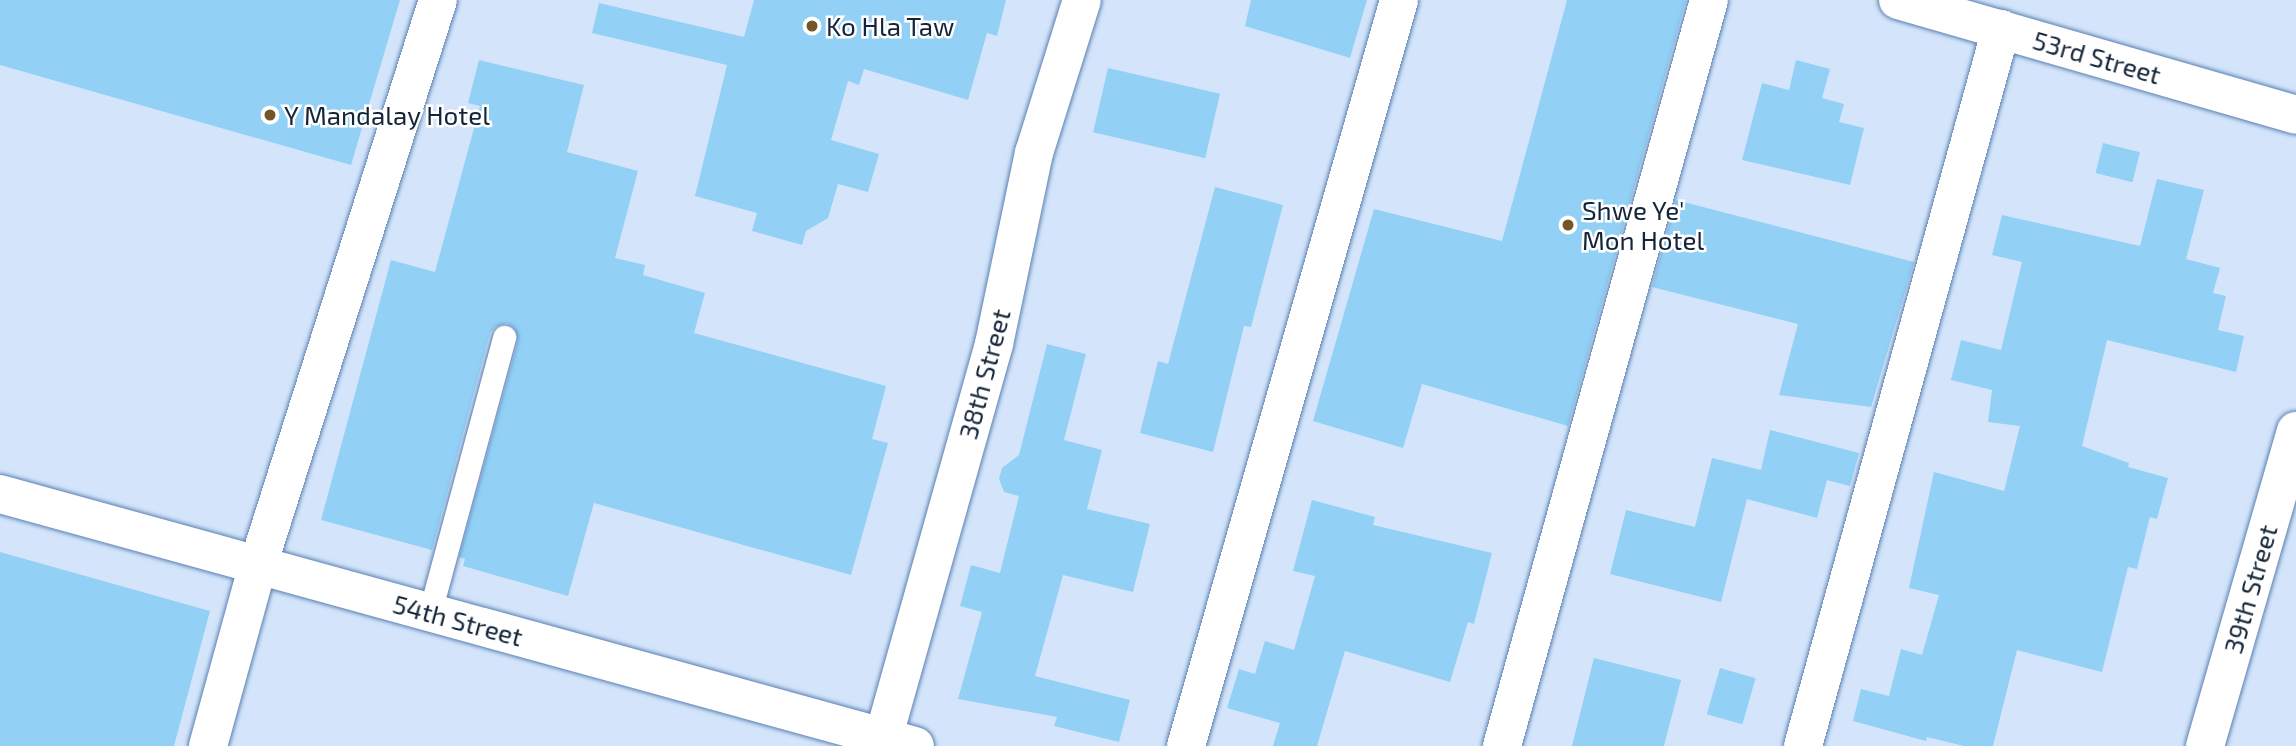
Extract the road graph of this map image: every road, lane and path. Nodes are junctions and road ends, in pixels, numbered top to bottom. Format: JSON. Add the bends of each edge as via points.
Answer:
{"nodes":[{"id":1,"x":438,"y":0,"type":"edge"},
{"id":2,"x":1082,"y":0,"type":"edge"},
{"id":3,"x":1399,"y":0,"type":"edge"},
{"id":4,"x":1709,"y":0,"type":"edge"},
{"id":5,"x":1898,"y":0,"type":"edge"},
{"id":6,"x":2001,"y":29,"type":"junction"},
{"id":7,"x":2296,"y":115,"type":"edge"},
{"id":8,"x":504,"y":337,"type":"dead end"},
{"id":9,"x":2296,"y":431,"type":"edge"},
{"id":10,"x":0,"y":494,"type":"edge"},
{"id":11,"x":258,"y":565,"type":"junction"},
{"id":12,"x":430,"y":612,"type":"junction"},
{"id":13,"x":893,"y":743,"type":"edge"},
{"id":14,"x":208,"y":746,"type":"edge"},
{"id":15,"x":1186,"y":746,"type":"edge"},
{"id":16,"x":1502,"y":746,"type":"edge"},
{"id":17,"x":1802,"y":746,"type":"edge"},
{"id":18,"x":2204,"y":746,"type":"edge"}],
"edges":[{"from":1,"to":11,"type":"street"},
{"from":2,"to":13,"type":"street","name":"38th Street","via":[[1034,153],[994,344]]},
{"from":3,"to":15,"type":"street"},
{"from":4,"to":16,"type":"street"},
{"from":5,"to":6,"type":"street","name":"53rd Street"},
{"from":6,"to":7,"type":"street","name":"53rd Street"},
{"from":6,"to":17,"type":"street"},
{"from":8,"to":12,"type":"lane"},
{"from":9,"to":18,"type":"street","name":"39th Street"},
{"from":10,"to":11,"type":"street","name":"54th Street"},
{"from":11,"to":12,"type":"street","name":"54th Street"},
{"from":11,"to":14,"type":"street"},
{"from":12,"to":13,"type":"street","name":"54th Street"}]}
